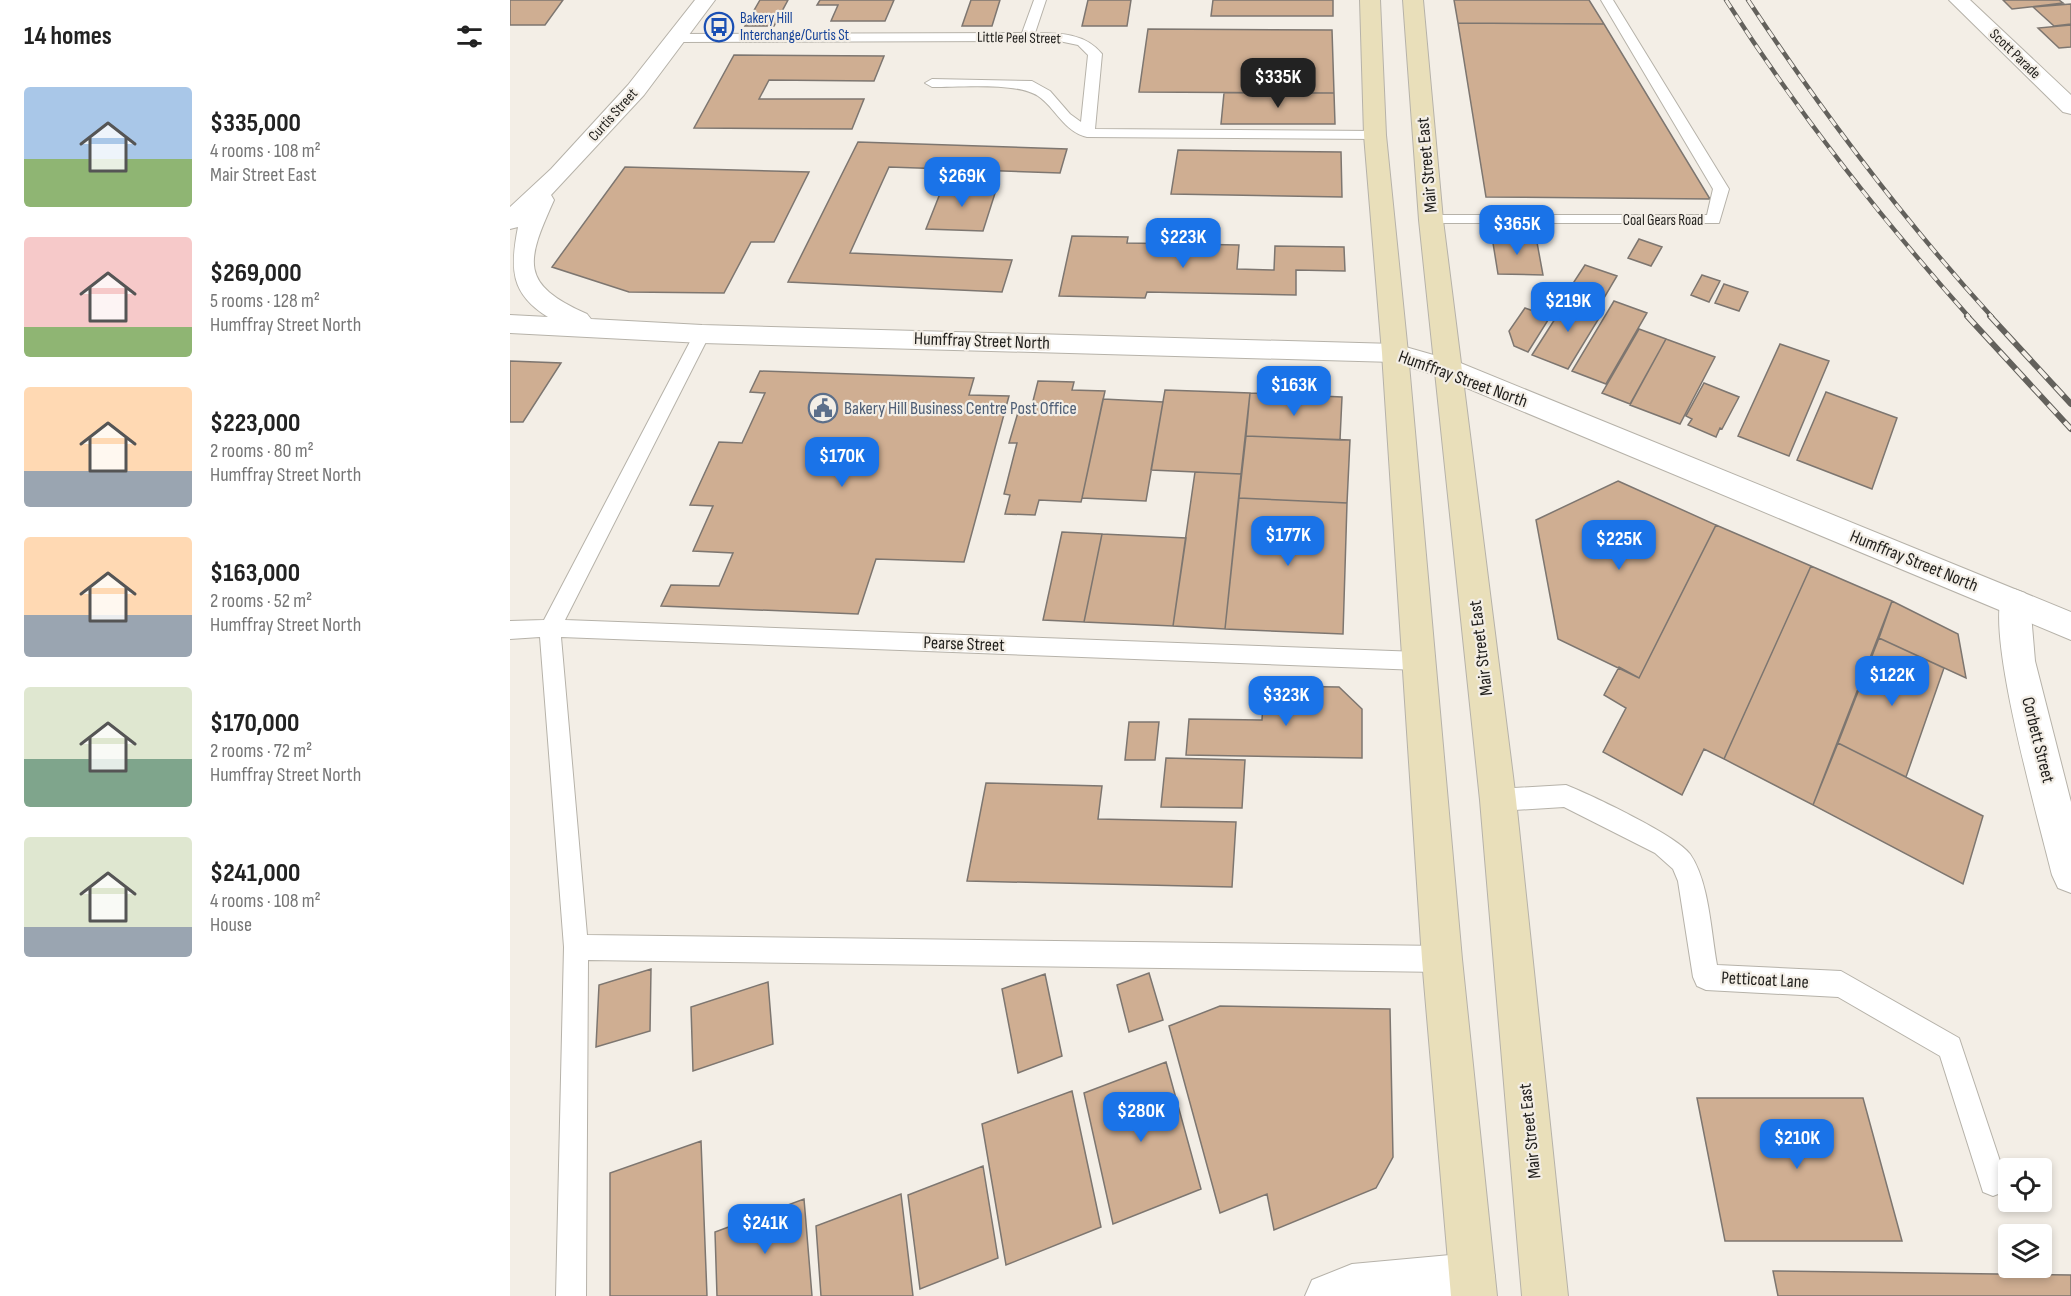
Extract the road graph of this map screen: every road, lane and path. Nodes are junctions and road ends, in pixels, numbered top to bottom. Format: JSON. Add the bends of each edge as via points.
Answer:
{"nodes":[{"id":1,"x":705,"y":0,"type":"edge"},
{"id":2,"x":1040,"y":0,"type":"edge"},
{"id":3,"x":1370,"y":0,"type":"edge"},
{"id":4,"x":1413,"y":0,"type":"edge"},
{"id":5,"x":1607,"y":0,"type":"edge"},
{"id":6,"x":1959,"y":0,"type":"edge"},
{"id":7,"x":1028,"y":36,"type":"junction"},
{"id":8,"x":678,"y":38,"type":"junction"},
{"id":9,"x":932,"y":83,"type":"dead end"},
{"id":10,"x":2071,"y":107,"type":"edge"},
{"id":11,"x":1087,"y":133,"type":"junction"},
{"id":12,"x":1375,"y":135,"type":"junction"},
{"id":13,"x":559,"y":174,"type":"junction"},
{"id":14,"x":510,"y":220,"type":"edge"},
{"id":15,"x":1431,"y":220,"type":"junction"},
{"id":16,"x":510,"y":324,"type":"edge"},
{"id":17,"x":632,"y":331,"type":"junction"},
{"id":18,"x":702,"y":334,"type":"junction"},
{"id":19,"x":510,"y":337,"type":"edge"},
{"id":20,"x":1395,"y":353,"type":"junction"},
{"id":21,"x":1448,"y":369,"type":"junction"},
{"id":22,"x":2014,"y":602,"type":"junction"},
{"id":23,"x":2071,"y":626,"type":"edge"},
{"id":24,"x":550,"y":628,"type":"junction"},
{"id":25,"x":510,"y":630,"type":"edge"},
{"id":26,"x":1419,"y":662,"type":"junction"},
{"id":27,"x":1498,"y":800,"type":"junction"},
{"id":28,"x":2071,"y":875,"type":"edge"},
{"id":29,"x":576,"y":947,"type":"junction"},
{"id":30,"x":1442,"y":959,"type":"junction"},
{"id":31,"x":1993,"y":1182,"type":"dead end"},
{"id":32,"x":1473,"y":1286,"type":"edge"},
{"id":33,"x":572,"y":1296,"type":"edge"},
{"id":34,"x":1328,"y":1296,"type":"edge"},
{"id":35,"x":1545,"y":1296,"type":"edge"}],
"edges":[{"from":1,"to":8,"type":"street","name":"Curtis Street"},
{"from":2,"to":7,"type":"lane"},
{"from":3,"to":12,"type":"main road"},
{"from":4,"to":15,"type":"main road","name":"Mair Street East"},
{"from":5,"to":15,"type":"lane","name":"Coal Gears Road","via":[[1721,189],[1714,220]]},
{"from":6,"to":10,"type":"street","name":"Scott Parade"},
{"from":7,"to":8,"type":"lane","name":"Little Peel Street"},
{"from":7,"to":11,"type":"lane","name":"Little Peel Street","via":[[1082,42],[1095,54]]},
{"from":8,"to":13,"type":"street","name":"Curtis Street"},
{"from":9,"to":11,"type":"lane","via":[[1027,84],[1045,94],[1065,117]]},
{"from":11,"to":12,"type":"lane"},
{"from":12,"to":20,"type":"main road"},
{"from":13,"to":14,"type":"street","name":"Curtis Street"},
{"from":13,"to":17,"type":"street","via":[[520,246],[514,267],[517,281],[528,296],[555,311]]},
{"from":15,"to":21,"type":"main road","name":"Mair Street East"},
{"from":16,"to":17,"type":"street","name":"Humffray Street North"},
{"from":17,"to":18,"type":"street","name":"Humffray Street North"},
{"from":17,"to":19,"type":"street","name":"Humffray Street North"},
{"from":18,"to":20,"type":"street","name":"Humffray Street North"},
{"from":18,"to":24,"type":"lane"},
{"from":20,"to":21,"type":"street","name":"Humffray Street North"},
{"from":20,"to":26,"type":"main road"},
{"from":21,"to":22,"type":"street","name":"Humffray Street North"},
{"from":21,"to":27,"type":"main road","name":"Mair Street East"},
{"from":22,"to":23,"type":"street","name":"Humffray Street North"},
{"from":22,"to":28,"type":"street","name":"Corbett Street","via":[[2018,661]]},
{"from":24,"to":25,"type":"lane","name":"Pearse Street"},
{"from":24,"to":26,"type":"lane","name":"Pearse Street"},
{"from":24,"to":29,"type":"lane"},
{"from":26,"to":30,"type":"main road"},
{"from":27,"to":31,"type":"lane","name":"Petticoat Lane","via":[[1566,796],[1663,845],[1675,855],[1690,879],[1706,977],[1840,984],[1950,1047]]},
{"from":27,"to":35,"type":"main road","name":"Mair Street East"},
{"from":29,"to":30,"type":"lane"},
{"from":29,"to":33,"type":"lane"},
{"from":30,"to":32,"type":"main road"},
{"from":32,"to":34,"type":"street","via":[[1352,1287]]}]}
